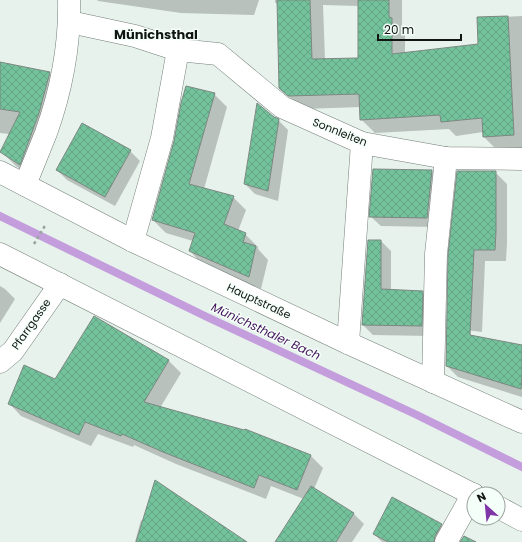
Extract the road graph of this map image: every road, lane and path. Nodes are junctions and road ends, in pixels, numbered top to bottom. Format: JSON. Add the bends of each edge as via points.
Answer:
{"nodes":[{"id":1,"x":69,"y":0,"type":"edge"},
{"id":2,"x":70,"y":22,"type":"junction"},
{"id":3,"x":178,"y":50,"type":"junction"},
{"id":4,"x":362,"y":143,"type":"junction"},
{"id":5,"x":446,"y":158,"type":"junction"},
{"id":6,"x":522,"y":159,"type":"edge"},
{"id":7,"x":0,"y":172,"type":"edge"},
{"id":8,"x":25,"y":185,"type":"junction"},
{"id":9,"x":47,"y":222,"type":"dead end"},
{"id":10,"x":133,"y":241,"type":"junction"},
{"id":11,"x":33,"y":246,"type":"dead end"},
{"id":12,"x":0,"y":254,"type":"edge"},
{"id":13,"x":60,"y":284,"type":"junction"},
{"id":14,"x":348,"y":343,"type":"junction"},
{"id":15,"x":0,"y":362,"type":"edge"},
{"id":16,"x":433,"y":382,"type":"junction"},
{"id":17,"x":522,"y":422,"type":"edge"},
{"id":18,"x":466,"y":491,"type":"edge"},
{"id":19,"x":466,"y":508,"type":"edge"},
{"id":20,"x":506,"y":511,"type":"edge"},
{"id":21,"x":522,"y":520,"type":"edge"},
{"id":22,"x":446,"y":542,"type":"edge"}],
"edges":[{"from":1,"to":2,"type":"street"},
{"from":2,"to":3,"type":"street","name":"Sonnleiten","via":[[135,36]]},
{"from":2,"to":8,"type":"street","via":[[60,87]]},
{"from":3,"to":4,"type":"street","name":"Sonnleiten","via":[[218,54],[282,107]]},
{"from":3,"to":10,"type":"street","via":[[162,138]]},
{"from":4,"to":5,"type":"street","name":"Sonnleiten"},
{"from":4,"to":14,"type":"street"},
{"from":5,"to":6,"type":"street","name":"Sonnleiten"},
{"from":5,"to":16,"type":"street","via":[[436,254]]},
{"from":7,"to":8,"type":"street","name":"Hauptstraße"},
{"from":8,"to":10,"type":"street","name":"Hauptstraße"},
{"from":9,"to":11,"type":"path"},
{"from":10,"to":14,"type":"street","name":"Hauptstraße"},
{"from":12,"to":13,"type":"street"},
{"from":13,"to":15,"type":"street","name":"Pfarrgasse","via":[[13,351]]},
{"from":13,"to":18,"type":"street"},
{"from":14,"to":16,"type":"street","name":"Hauptstraße"},
{"from":16,"to":17,"type":"street","name":"Hauptstraße"},
{"from":19,"to":22,"type":"street"},
{"from":20,"to":21,"type":"street"}]}
